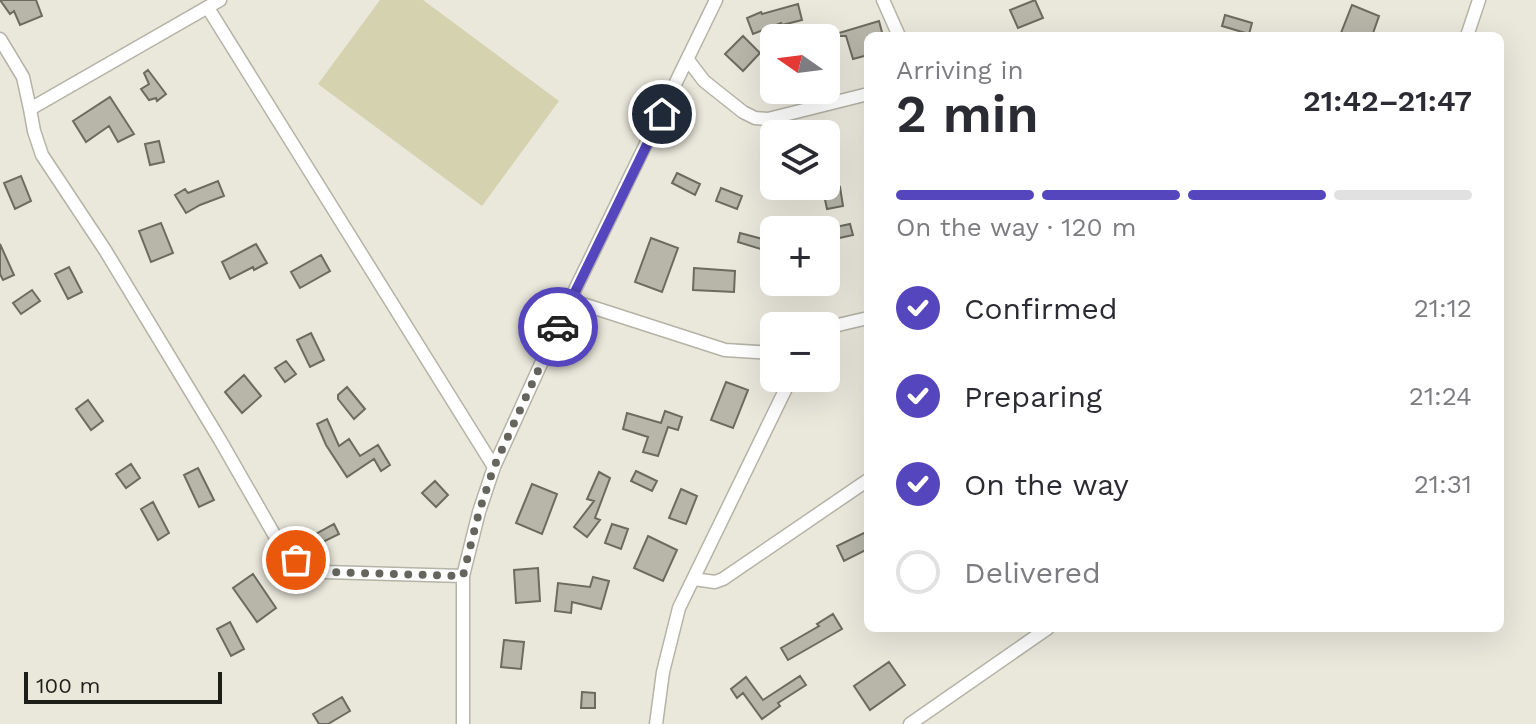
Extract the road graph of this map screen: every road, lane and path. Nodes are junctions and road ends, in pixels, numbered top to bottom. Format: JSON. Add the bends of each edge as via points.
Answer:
{"nodes":[{"id":1,"x":220,"y":0,"type":"edge"},
{"id":2,"x":716,"y":0,"type":"edge"},
{"id":3,"x":883,"y":0,"type":"edge"},
{"id":4,"x":1479,"y":0,"type":"edge"},
{"id":5,"x":208,"y":8,"type":"junction"},
{"id":6,"x":897,"y":32,"type":"edge"},
{"id":7,"x":1468,"y":32,"type":"edge"},
{"id":8,"x":0,"y":39,"type":"edge"},
{"id":9,"x":688,"y":60,"type":"junction"},
{"id":10,"x":864,"y":95,"type":"edge"},
{"id":11,"x":30,"y":109,"type":"junction"},
{"id":12,"x":570,"y":300,"type":"junction"},
{"id":13,"x":864,"y":319,"type":"edge"},
{"id":14,"x":840,"y":325,"type":"edge"},
{"id":15,"x":760,"y":352,"type":"edge"},
{"id":16,"x":784,"y":392,"type":"edge"},
{"id":17,"x":494,"y":467,"type":"junction"},
{"id":18,"x":864,"y":483,"type":"edge"},
{"id":19,"x":463,"y":576,"type":"junction"},
{"id":20,"x":694,"y":579,"type":"junction"},
{"id":21,"x":1042,"y":632,"type":"edge"},
{"id":22,"x":463,"y":724,"type":"edge"},
{"id":23,"x":656,"y":724,"type":"edge"},
{"id":24,"x":910,"y":724,"type":"edge"}],
"edges":[{"from":1,"to":5,"type":"street"},
{"from":2,"to":9,"type":"street"},
{"from":3,"to":6,"type":"street"},
{"from":4,"to":7,"type":"street"},
{"from":5,"to":11,"type":"street"},
{"from":5,"to":17,"type":"street"},
{"from":8,"to":11,"type":"street","via":[[23,77]]},
{"from":9,"to":10,"type":"street","via":[[704,81],[755,118]]},
{"from":9,"to":12,"type":"street"},
{"from":11,"to":19,"type":"street","via":[[42,155],[287,553],[310,569],[325,572]]},
{"from":12,"to":15,"type":"street","via":[[725,350]]},
{"from":12,"to":17,"type":"street"},
{"from":13,"to":14,"type":"street"},
{"from":16,"to":20,"type":"street"},
{"from":17,"to":19,"type":"street"},
{"from":18,"to":20,"type":"street","via":[[723,579]]},
{"from":19,"to":22,"type":"street"},
{"from":20,"to":23,"type":"street","via":[[679,608]]},
{"from":21,"to":24,"type":"street"}]}
